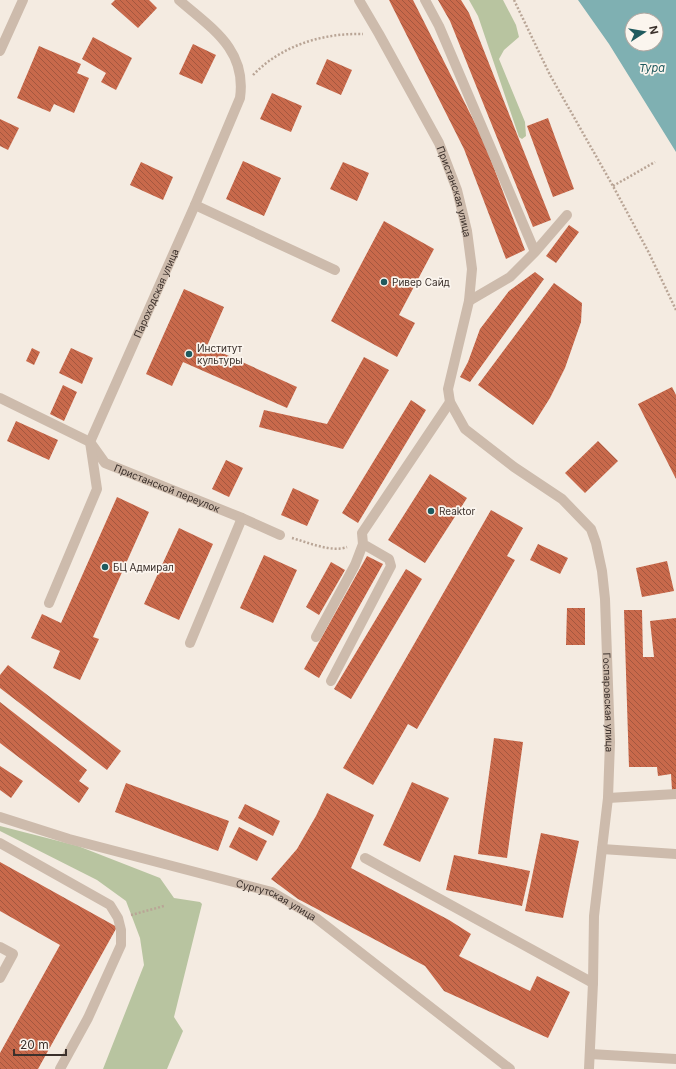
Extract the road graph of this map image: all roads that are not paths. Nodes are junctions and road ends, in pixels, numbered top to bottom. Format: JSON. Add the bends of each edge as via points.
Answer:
{"nodes":[{"id":1,"x":23,"y":0,"type":"edge"},
{"id":2,"x":179,"y":0,"type":"edge"},
{"id":3,"x":359,"y":0,"type":"edge"},
{"id":4,"x":425,"y":0,"type":"edge"},
{"id":5,"x":0,"y":51,"type":"edge"},
{"id":6,"x":195,"y":205,"type":"junction"},
{"id":7,"x":567,"y":215,"type":"dead end"},
{"id":8,"x":534,"y":252,"type":"junction"},
{"id":9,"x":335,"y":270,"type":"dead end"},
{"id":10,"x":469,"y":301,"type":"junction"},
{"id":11,"x":0,"y":398,"type":"edge"},
{"id":12,"x":450,"y":402,"type":"junction"},
{"id":13,"x":90,"y":442,"type":"junction"},
{"id":14,"x":242,"y":518,"type":"junction"},
{"id":15,"x":280,"y":534,"type":"road end"},
{"id":16,"x":363,"y":544,"type":"junction"},
{"id":17,"x":49,"y":603,"type":"dead end"},
{"id":18,"x":316,"y":637,"type":"dead end"},
{"id":19,"x":190,"y":643,"type":"dead end"},
{"id":20,"x":331,"y":681,"type":"dead end"},
{"id":21,"x":676,"y":794,"type":"edge"},
{"id":22,"x":608,"y":798,"type":"junction"},
{"id":23,"x":0,"y":817,"type":"edge"},
{"id":24,"x":0,"y":843,"type":"edge"},
{"id":25,"x":602,"y":849,"type":"junction"},
{"id":26,"x":676,"y":854,"type":"edge"},
{"id":27,"x":365,"y":858,"type":"dead end"},
{"id":28,"x":0,"y":947,"type":"edge"},
{"id":29,"x":0,"y":978,"type":"edge"},
{"id":30,"x":594,"y":983,"type":"junction"},
{"id":31,"x":590,"y":1054,"type":"junction"},
{"id":32,"x":676,"y":1059,"type":"edge"},
{"id":33,"x":60,"y":1069,"type":"edge"},
{"id":34,"x":510,"y":1069,"type":"edge"},
{"id":35,"x":589,"y":1069,"type":"edge"}],
"edges":[{"from":1,"to":5,"type":"street"},
{"from":2,"to":6,"type":"street","name":"Пароходская улица","via":[[223,39],[234,54],[240,73],[240,98]]},
{"from":3,"to":10,"type":"street","name":"Пристанская улица","via":[[439,143],[457,190],[467,231],[472,269]]},
{"from":4,"to":8,"type":"street","via":[[439,26]]},
{"from":6,"to":9,"type":"street"},
{"from":6,"to":13,"type":"street","name":"Пароходская улица"},
{"from":7,"to":8,"type":"street"},
{"from":8,"to":10,"type":"street","via":[[510,277]]},
{"from":10,"to":12,"type":"street","name":"Пристанская улица","via":[[448,389]]},
{"from":11,"to":13,"type":"street","name":"Пристанской переулок"},
{"from":12,"to":16,"type":"street","via":[[362,533]]},
{"from":12,"to":22,"type":"street","name":"Госпаровская улица","via":[[465,429],[514,467],[562,499],[591,529],[602,571],[605,598],[610,742]]},
{"from":13,"to":14,"type":"street","name":"Пристанской переулок","via":[[105,463]]},
{"from":13,"to":17,"type":"street","via":[[97,489]]},
{"from":14,"to":15,"type":"street","name":"Пристанской переулок"},
{"from":14,"to":19,"type":"street"},
{"from":16,"to":18,"type":"street","via":[[355,565]]},
{"from":16,"to":20,"type":"street","via":[[389,559],[391,566]]},
{"from":21,"to":22,"type":"street"},
{"from":22,"to":25,"type":"street","name":"Госпаровская улица"},
{"from":23,"to":34,"type":"street","name":"Сургутская улица","via":[[69,839],[272,892],[316,918]]},
{"from":24,"to":33,"type":"street","via":[[110,905],[118,918],[121,945],[88,1018]]},
{"from":25,"to":26,"type":"street"},
{"from":25,"to":30,"type":"street","name":"Госпаровская улица","via":[[594,916]]},
{"from":27,"to":30,"type":"street"},
{"from":28,"to":29,"type":"street","via":[[12,954]]},
{"from":30,"to":31,"type":"street","name":"Госпаровская улица"},
{"from":31,"to":32,"type":"street"},
{"from":31,"to":35,"type":"street","name":"Госпаровская улица"}]}
